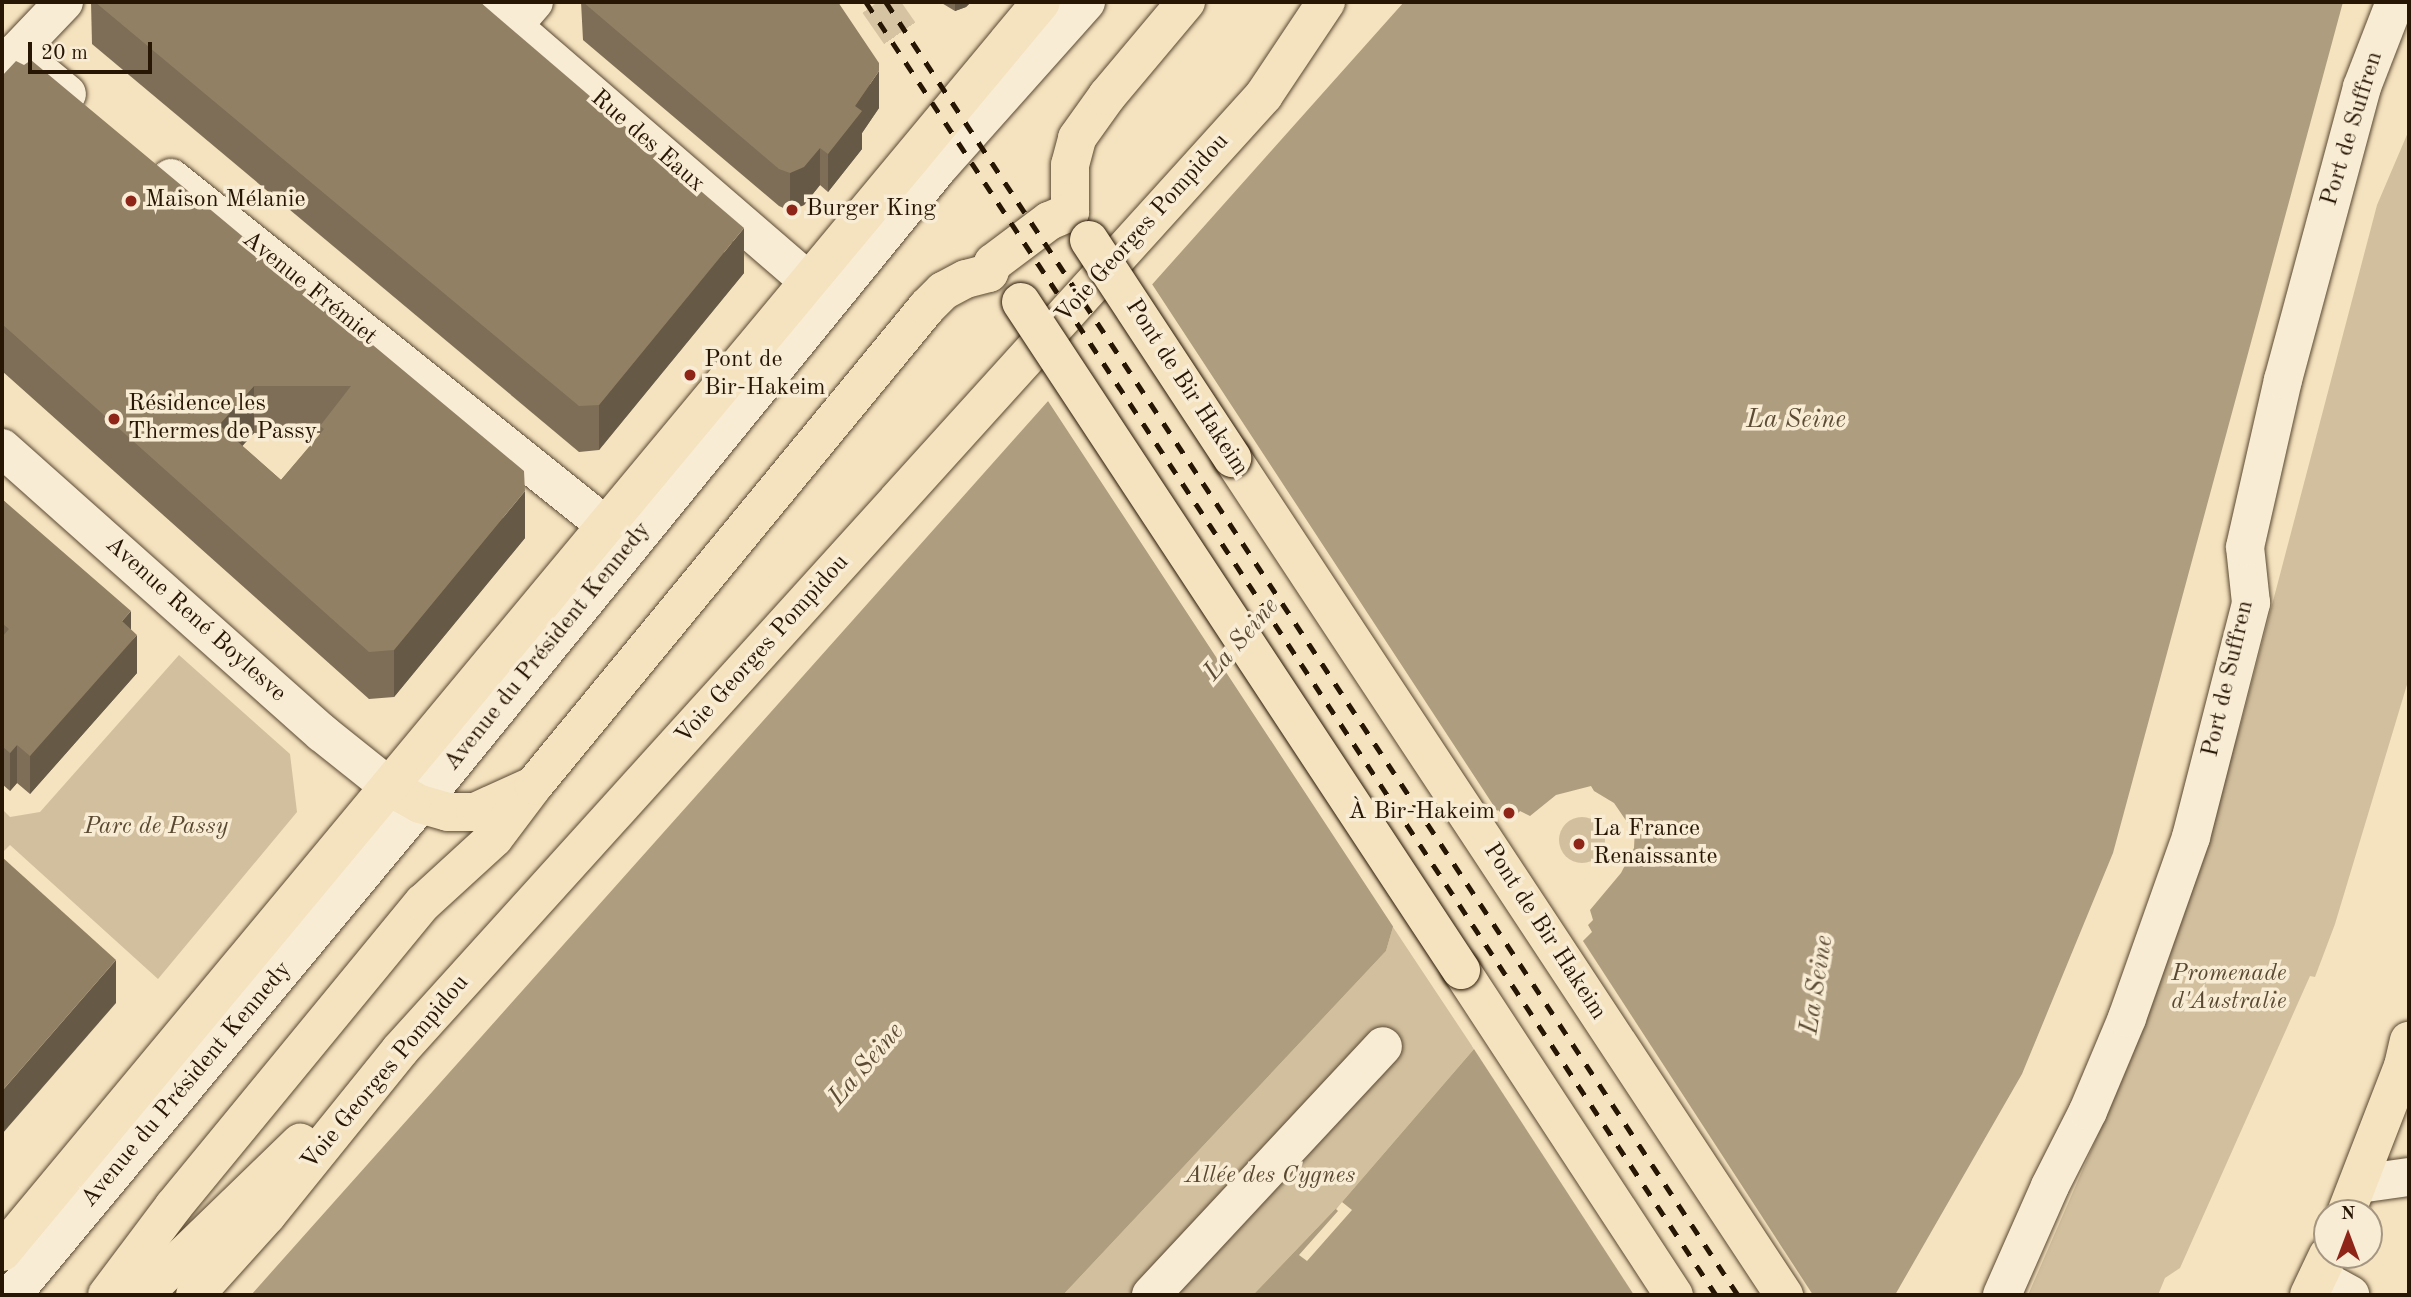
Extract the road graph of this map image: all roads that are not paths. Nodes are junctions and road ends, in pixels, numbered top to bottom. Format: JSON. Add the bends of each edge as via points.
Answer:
{"nodes":[{"id":1,"x":64,"y":2,"type":"edge"},
{"id":2,"x":1041,"y":2,"type":"edge"},
{"id":3,"x":1086,"y":2,"type":"edge"},
{"id":4,"x":1186,"y":2,"type":"edge"},
{"id":5,"x":1326,"y":2,"type":"edge"},
{"id":6,"x":2395,"y":2,"type":"edge"},
{"id":7,"x":511,"y":10,"type":"edge"},
{"id":8,"x":9,"y":60,"type":"edge"},
{"id":9,"x":98,"y":119,"type":"edge"},
{"id":10,"x":141,"y":154,"type":"edge"},
{"id":11,"x":1079,"y":226,"type":"junction"},
{"id":12,"x":989,"y":273,"type":"junction"},
{"id":13,"x":809,"y":282,"type":"junction"},
{"id":14,"x":2,"y":448,"type":"edge"},
{"id":15,"x":604,"y":524,"type":"junction"},
{"id":16,"x":534,"y":785,"type":"junction"},
{"id":17,"x":406,"y":796,"type":"junction"},
{"id":18,"x":2409,"y":1041,"type":"edge"},
{"id":19,"x":1383,"y":1046,"type":"dead end"},
{"id":20,"x":400,"y":1050,"type":"junction"},
{"id":21,"x":2409,"y":1177,"type":"edge"},
{"id":22,"x":2352,"y":1198,"type":"edge"},
{"id":23,"x":5,"y":1241,"type":"edge"},
{"id":24,"x":12,"y":1295,"type":"edge"},
{"id":25,"x":107,"y":1295,"type":"edge"},
{"id":26,"x":143,"y":1295,"type":"edge"},
{"id":27,"x":195,"y":1295,"type":"edge"},
{"id":28,"x":1151,"y":1295,"type":"edge"},
{"id":29,"x":1674,"y":1295,"type":"edge"},
{"id":30,"x":1784,"y":1295,"type":"edge"},
{"id":31,"x":2002,"y":1295,"type":"edge"}],
"edges":[{"from":1,"to":8,"type":"street"},
{"from":2,"to":13,"type":"main road","name":"Avenue du Président Kennedy"},
{"from":3,"to":17,"type":"street","name":"Avenue du Président Kennedy","via":[[939,167]]},
{"from":4,"to":11,"type":"main road","via":[[1077,138],[1070,165]]},
{"from":5,"to":20,"type":"main road","name":"Voie Georges Pompidou","via":[[1264,95]]},
{"from":6,"to":31,"type":"street","name":"Port de Suffren","via":[[2362,87],[2283,380],[2245,547],[2251,603],[2191,837],[2127,1018]]},
{"from":7,"to":13,"type":"street","name":"Rue des Eaux"},
{"from":8,"to":9,"type":"street"},
{"from":10,"to":15,"type":"street","name":"Avenue Frémiet"},
{"from":11,"to":12,"type":"main road","via":[[1049,221],[993,263]]},
{"from":11,"to":30,"type":"main road","name":"Pont de Bir Hakeim","bridge":true},
{"from":12,"to":16,"type":"main road","via":[[943,291],[927,307]]},
{"from":12,"to":29,"type":"main road","bridge":true,"via":[[1021,302]]},
{"from":13,"to":15,"type":"main road","name":"Avenue du Président Kennedy"},
{"from":14,"to":17,"type":"street","name":"Avenue René Boylesve","via":[[322,733]]},
{"from":15,"to":17,"type":"main road","name":"Avenue du Président Kennedy"},
{"from":16,"to":17,"type":"main road","via":[[475,812],[448,812]]},
{"from":16,"to":25,"type":"main road","via":[[494,838],[423,903],[173,1207]]},
{"from":17,"to":23,"type":"main road","name":"Avenue du Président Kennedy"},
{"from":17,"to":24,"type":"street","name":"Avenue du Président Kennedy"},
{"from":18,"to":22,"type":"main road"},
{"from":19,"to":28,"type":"street"},
{"from":20,"to":26,"type":"main road"},
{"from":20,"to":27,"type":"main road","name":"Voie Georges Pompidou","via":[[267,1215]]},
{"from":21,"to":22,"type":"street"}]}
